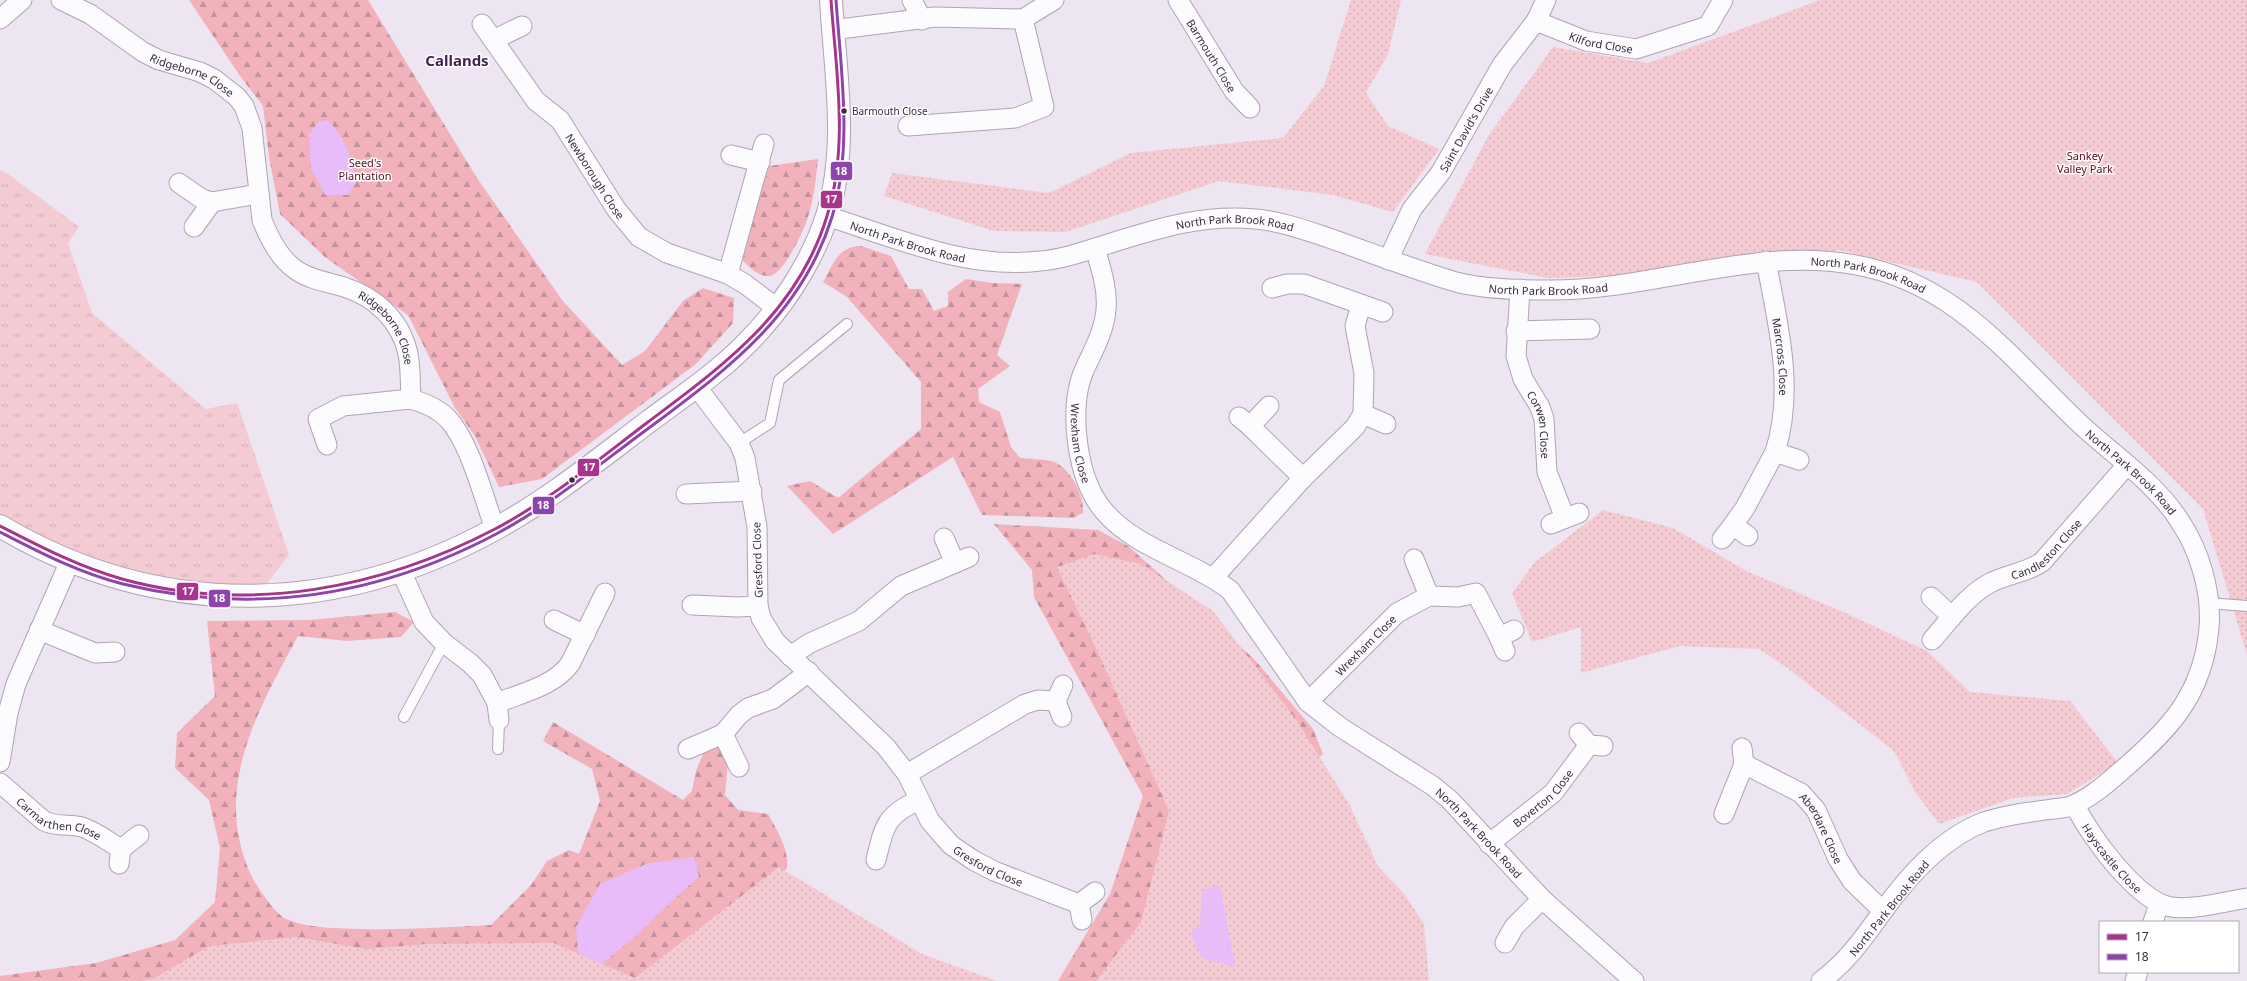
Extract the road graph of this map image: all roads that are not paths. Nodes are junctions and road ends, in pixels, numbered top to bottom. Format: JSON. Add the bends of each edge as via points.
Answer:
{"nodes":[{"id":1,"x":22,"y":0,"type":"edge"},
{"id":2,"x":61,"y":0,"type":"edge"},
{"id":3,"x":831,"y":0,"type":"edge"},
{"id":4,"x":912,"y":0,"type":"edge"},
{"id":5,"x":1054,"y":0,"type":"edge"},
{"id":6,"x":1178,"y":0,"type":"edge"},
{"id":7,"x":1546,"y":0,"type":"edge"},
{"id":8,"x":1723,"y":0,"type":"edge"},
{"id":9,"x":0,"y":19,"type":"edge"},
{"id":10,"x":1022,"y":19,"type":"junction"},
{"id":11,"x":922,"y":20,"type":"junction"},
{"id":12,"x":1536,"y":21,"type":"junction"},
{"id":13,"x":482,"y":24,"type":"dead end"},
{"id":14,"x":522,"y":26,"type":"dead end"},
{"id":15,"x":832,"y":30,"type":"junction"},
{"id":16,"x":494,"y":40,"type":"junction"},
{"id":17,"x":1250,"y":108,"type":"dead end"},
{"id":18,"x":908,"y":126,"type":"dead end"},
{"id":19,"x":731,"y":155,"type":"dead end"},
{"id":20,"x":179,"y":183,"type":"dead end"},
{"id":21,"x":258,"y":194,"type":"junction"},
{"id":22,"x":212,"y":202,"type":"junction"},
{"id":23,"x":827,"y":216,"type":"junction"},
{"id":24,"x":194,"y":227,"type":"dead end"},
{"id":25,"x":1095,"y":248,"type":"junction"},
{"id":26,"x":1388,"y":260,"type":"junction"},
{"id":27,"x":1766,"y":261,"type":"junction"},
{"id":28,"x":728,"y":274,"type":"junction"},
{"id":29,"x":1272,"y":288,"type":"dead end"},
{"id":30,"x":1520,"y":289,"type":"junction"},
{"id":31,"x":1361,"y":306,"type":"junction"},
{"id":32,"x":778,"y":309,"type":"junction"},
{"id":33,"x":1383,"y":312,"type":"dead end"},
{"id":34,"x":847,"y":324,"type":"dead end"},
{"id":35,"x":1516,"y":331,"type":"junction"},
{"id":36,"x":1594,"y":334,"type":"dead end"},
{"id":37,"x":696,"y":386,"type":"junction"},
{"id":38,"x":411,"y":399,"type":"junction"},
{"id":39,"x":1269,"y":406,"type":"dead end"},
{"id":40,"x":1363,"y":414,"type":"junction"},
{"id":41,"x":1386,"y":424,"type":"dead end"},
{"id":42,"x":739,"y":443,"type":"junction"},
{"id":43,"x":327,"y":445,"type":"dead end"},
{"id":44,"x":1775,"y":452,"type":"junction"},
{"id":45,"x":1799,"y":460,"type":"dead end"},
{"id":46,"x":2127,"y":465,"type":"junction"},
{"id":47,"x":1303,"y":478,"type":"junction"},
{"id":48,"x":752,"y":491,"type":"junction"},
{"id":49,"x":686,"y":494,"type":"dead end"},
{"id":50,"x":1565,"y":518,"type":"dead end"},
{"id":51,"x":0,"y":526,"type":"edge"},
{"id":52,"x":495,"y":529,"type":"junction"},
{"id":53,"x":1748,"y":536,"type":"dead end"},
{"id":54,"x":944,"y":538,"type":"dead end"},
{"id":55,"x":1414,"y":559,"type":"dead end"},
{"id":56,"x":70,"y":561,"type":"junction"},
{"id":57,"x":402,"y":571,"type":"junction"},
{"id":58,"x":1214,"y":577,"type":"junction"},
{"id":59,"x":605,"y":593,"type":"dead end"},
{"id":60,"x":1429,"y":596,"type":"junction"},
{"id":61,"x":1931,"y":597,"type":"dead end"},
{"id":62,"x":2208,"y":603,"type":"junction"},
{"id":63,"x":692,"y":605,"type":"dead end"},
{"id":64,"x":758,"y":606,"type":"junction"},
{"id":65,"x":2247,"y":606,"type":"edge"},
{"id":66,"x":1952,"y":617,"type":"junction"},
{"id":67,"x":554,"y":620,"type":"dead end"},
{"id":68,"x":39,"y":630,"type":"junction"},
{"id":69,"x":585,"y":635,"type":"junction"},
{"id":70,"x":1506,"y":639,"type":"dead end"},
{"id":71,"x":1932,"y":640,"type":"dead end"},
{"id":72,"x":444,"y":643,"type":"junction"},
{"id":73,"x":115,"y":652,"type":"dead end"},
{"id":74,"x":790,"y":656,"type":"junction"},
{"id":75,"x":809,"y":672,"type":"junction"},
{"id":76,"x":1060,"y":701,"type":"dead end"},
{"id":77,"x":1308,"y":702,"type":"junction"},
{"id":78,"x":498,"y":711,"type":"junction"},
{"id":79,"x":404,"y":717,"type":"dead end"},
{"id":80,"x":723,"y":734,"type":"junction"},
{"id":81,"x":1590,"y":741,"type":"dead end"},
{"id":82,"x":498,"y":749,"type":"dead end"},
{"id":83,"x":688,"y":749,"type":"dead end"},
{"id":84,"x":0,"y":762,"type":"edge"},
{"id":85,"x":739,"y":767,"type":"dead end"},
{"id":86,"x":1411,"y":772,"type":"joint"},
{"id":87,"x":907,"y":774,"type":"junction"},
{"id":88,"x":0,"y":783,"type":"edge"},
{"id":89,"x":919,"y":800,"type":"junction"},
{"id":90,"x":2075,"y":805,"type":"junction"},
{"id":91,"x":1724,"y":814,"type":"dead end"},
{"id":92,"x":139,"y":835,"type":"dead end"},
{"id":93,"x":1489,"y":844,"type":"junction"},
{"id":94,"x":876,"y":860,"type":"dead end"},
{"id":95,"x":1095,"y":892,"type":"dead end"},
{"id":96,"x":2247,"y":898,"type":"edge"},
{"id":97,"x":1542,"y":899,"type":"junction"},
{"id":98,"x":2159,"y":904,"type":"junction"},
{"id":99,"x":1883,"y":911,"type":"junction"},
{"id":100,"x":2153,"y":921,"type":"edge"},
{"id":101,"x":1504,"y":943,"type":"dead end"},
{"id":102,"x":1824,"y":980,"type":"edge"},
{"id":103,"x":1634,"y":981,"type":"edge"}],
"edges":[{"from":1,"to":9,"type":"street"},
{"from":2,"to":21,"type":"street","name":"Ridgeborne Close","via":[[90,14],[143,52],[159,60],[200,72],[214,79],[237,98],[244,106],[252,128]]},
{"from":3,"to":15,"type":"street"},
{"from":4,"to":11,"type":"street"},
{"from":5,"to":10,"type":"street"},
{"from":6,"to":17,"type":"street","name":"Barmouth Close","via":[[1234,91]]},
{"from":7,"to":12,"type":"street","name":"Saint David's Drive"},
{"from":8,"to":12,"type":"street","name":"Kilford Close","via":[[1708,26],[1636,49],[1586,41]]},
{"from":10,"to":11,"type":"street","via":[[935,17]]},
{"from":10,"to":18,"type":"street","via":[[1044,107],[1015,118]]},
{"from":11,"to":15,"type":"street"},
{"from":12,"to":26,"type":"street","name":"Saint David's Drive","via":[[1502,65],[1441,172],[1412,210]]},
{"from":13,"to":16,"type":"street","name":"Newborough Close"},
{"from":14,"to":16,"type":"street"},
{"from":15,"to":23,"type":"street","via":[[839,138],[838,165]]},
{"from":16,"to":28,"type":"street","name":"Newborough Close","via":[[536,101],[560,120],[616,209],[639,237],[667,253]]},
{"from":19,"to":28,"type":"street","via":[[762,153]]},
{"from":20,"to":22,"type":"street","via":[[202,199]]},
{"from":21,"to":22,"type":"street"},
{"from":21,"to":38,"type":"street","name":"Ridgeborne Close","via":[[267,234],[295,270],[309,277],[346,287],[382,307],[394,320],[409,354]]},
{"from":22,"to":24,"type":"street"},
{"from":23,"to":25,"type":"street","name":"North Park Brook Road","via":[[960,257],[989,262],[1042,261]]},
{"from":23,"to":32,"type":"street","via":[[809,260]]},
{"from":25,"to":26,"type":"street","name":"North Park Brook Road","via":[[1180,223],[1206,219],[1257,219],[1290,225]]},
{"from":25,"to":58,"type":"street","name":"Wrexham Close","via":[[1105,285],[1106,312],[1097,344],[1083,372],[1074,412],[1086,476],[1103,511],[1120,526],[1137,538]]},
{"from":26,"to":30,"type":"street","name":"North Park Brook Road","via":[[1462,284]]},
{"from":27,"to":30,"type":"street","name":"North Park Brook Road","via":[[1589,288]]},
{"from":27,"to":44,"type":"street","name":"Marcross Close","via":[[1781,346],[1785,395],[1784,415]]},
{"from":27,"to":46,"type":"street","name":"North Park Brook Road","via":[[1823,260],[1860,265],[1901,277],[1940,297],[1969,316],[2004,346],[2077,421]]},
{"from":28,"to":32,"type":"street","name":"Newborough Close"},
{"from":29,"to":31,"type":"street","via":[[1287,284],[1304,284]]},
{"from":30,"to":35,"type":"street","name":"Corwen Close"},
{"from":31,"to":33,"type":"street"},
{"from":31,"to":40,"type":"street","via":[[1355,326],[1364,373]]},
{"from":32,"to":37,"type":"street","via":[[742,349]]},
{"from":34,"to":42,"type":"lane","via":[[779,380],[770,423]]},
{"from":35,"to":36,"type":"street"},
{"from":35,"to":50,"type":"street","name":"Corwen Close","via":[[1516,356],[1519,368],[1544,419],[1547,472]]},
{"from":37,"to":42,"type":"street","name":"Gresford Close"},
{"from":37,"to":52,"type":"street","via":[[537,505]]},
{"from":38,"to":43,"type":"street","via":[[343,406],[318,418]]},
{"from":38,"to":52,"type":"street","via":[[438,410],[455,428],[470,458]]},
{"from":39,"to":47,"type":"street","via":[[1245,421]]},
{"from":40,"to":41,"type":"street"},
{"from":40,"to":47,"type":"street","via":[[1355,427]]},
{"from":42,"to":48,"type":"street","name":"Gresford Close"},
{"from":44,"to":45,"type":"street"},
{"from":44,"to":53,"type":"street","name":"Marcross Close","via":[[1745,508],[1728,532]]},
{"from":46,"to":62,"type":"street","name":"North Park Brook Road","via":[[2161,496],[2184,527],[2200,566]]},
{"from":46,"to":66,"type":"street","name":"Candleston Close","via":[[2042,562],[2027,571],[1982,588]]},
{"from":47,"to":58,"type":"street"},
{"from":48,"to":49,"type":"street"},
{"from":48,"to":64,"type":"street","name":"Gresford Close","via":[[757,527]]},
{"from":51,"to":56,"type":"street"},
{"from":52,"to":57,"type":"street","via":[[441,556]]},
{"from":54,"to":74,"type":"street","via":[[962,560],[901,586],[859,621],[810,643]]},
{"from":55,"to":60,"type":"street"},
{"from":56,"to":57,"type":"street","via":[[120,579],[171,590],[257,596],[331,589]]},
{"from":56,"to":68,"type":"street"},
{"from":57,"to":72,"type":"street","via":[[424,622]]},
{"from":58,"to":77,"type":"street","name":"Wrexham Close","via":[[1230,590],[1244,607],[1275,657]]},
{"from":59,"to":69,"type":"street"},
{"from":60,"to":70,"type":"street","name":"Wrexham Close","via":[[1458,597],[1476,593]]},
{"from":60,"to":77,"type":"street","name":"Wrexham Close","via":[[1409,605],[1384,623]]},
{"from":61,"to":66,"type":"street"},
{"from":62,"to":65,"type":"lane"},
{"from":62,"to":90,"type":"street","name":"North Park Brook Road","via":[[2210,622],[2203,665],[2182,710],[2148,748],[2101,788]]},
{"from":63,"to":64,"type":"street","name":"Gresford Close"},
{"from":64,"to":74,"type":"street","name":"Gresford Close","via":[[767,630]]},
{"from":66,"to":71,"type":"street","name":"Candleston Close"},
{"from":67,"to":69,"type":"street"},
{"from":68,"to":73,"type":"street","via":[[95,653]]},
{"from":68,"to":84,"type":"street","via":[[11,699]]},
{"from":69,"to":78,"type":"street","via":[[563,673]]},
{"from":72,"to":78,"type":"street","via":[[482,675]]},
{"from":72,"to":79,"type":"lane"},
{"from":74,"to":75,"type":"street","name":"Gresford Close"},
{"from":75,"to":80,"type":"street","via":[[773,699],[748,708]]},
{"from":75,"to":87,"type":"street","name":"Gresford Close","via":[[886,747]]},
{"from":76,"to":87,"type":"street","via":[[1038,700],[1025,704]]},
{"from":77,"to":86,"type":"street","name":"Wrexham Close"},
{"from":78,"to":82,"type":"lane"},
{"from":80,"to":83,"type":"street"},
{"from":80,"to":85,"type":"street"},
{"from":81,"to":93,"type":"street","name":"Boverton Close","via":[[1553,793]]},
{"from":86,"to":93,"type":"street","name":"North Park Brook Road","via":[[1450,800]]},
{"from":87,"to":89,"type":"street","name":"Gresford Close"},
{"from":88,"to":92,"type":"street","name":"Carmarthen Close","via":[[44,821],[58,826],[81,827],[120,856]]},
{"from":89,"to":94,"type":"street","via":[[894,814],[881,837]]},
{"from":89,"to":95,"type":"street","name":"Gresford Close","via":[[939,834],[973,860],[994,871],[1080,912]]},
{"from":90,"to":98,"type":"street","name":"Hayscastle Close","via":[[2093,836],[2132,882]]},
{"from":90,"to":99,"type":"street","name":"North Park Brook Road","via":[[2010,816],[1985,822],[1965,831],[1942,846],[1919,867]]},
{"from":91,"to":99,"type":"street","name":"Aberdare Close","via":[[1743,756],[1801,792],[1816,810],[1838,859],[1852,880]]},
{"from":93,"to":97,"type":"street","name":"North Park Brook Road"},
{"from":96,"to":98,"type":"street","via":[[2183,907]]},
{"from":97,"to":101,"type":"street","via":[[1514,927]]},
{"from":97,"to":103,"type":"street","name":"North Park Brook Road"},
{"from":98,"to":100,"type":"street"},
{"from":99,"to":102,"type":"street","name":"North Park Brook Road","via":[[1848,958]]}]}
